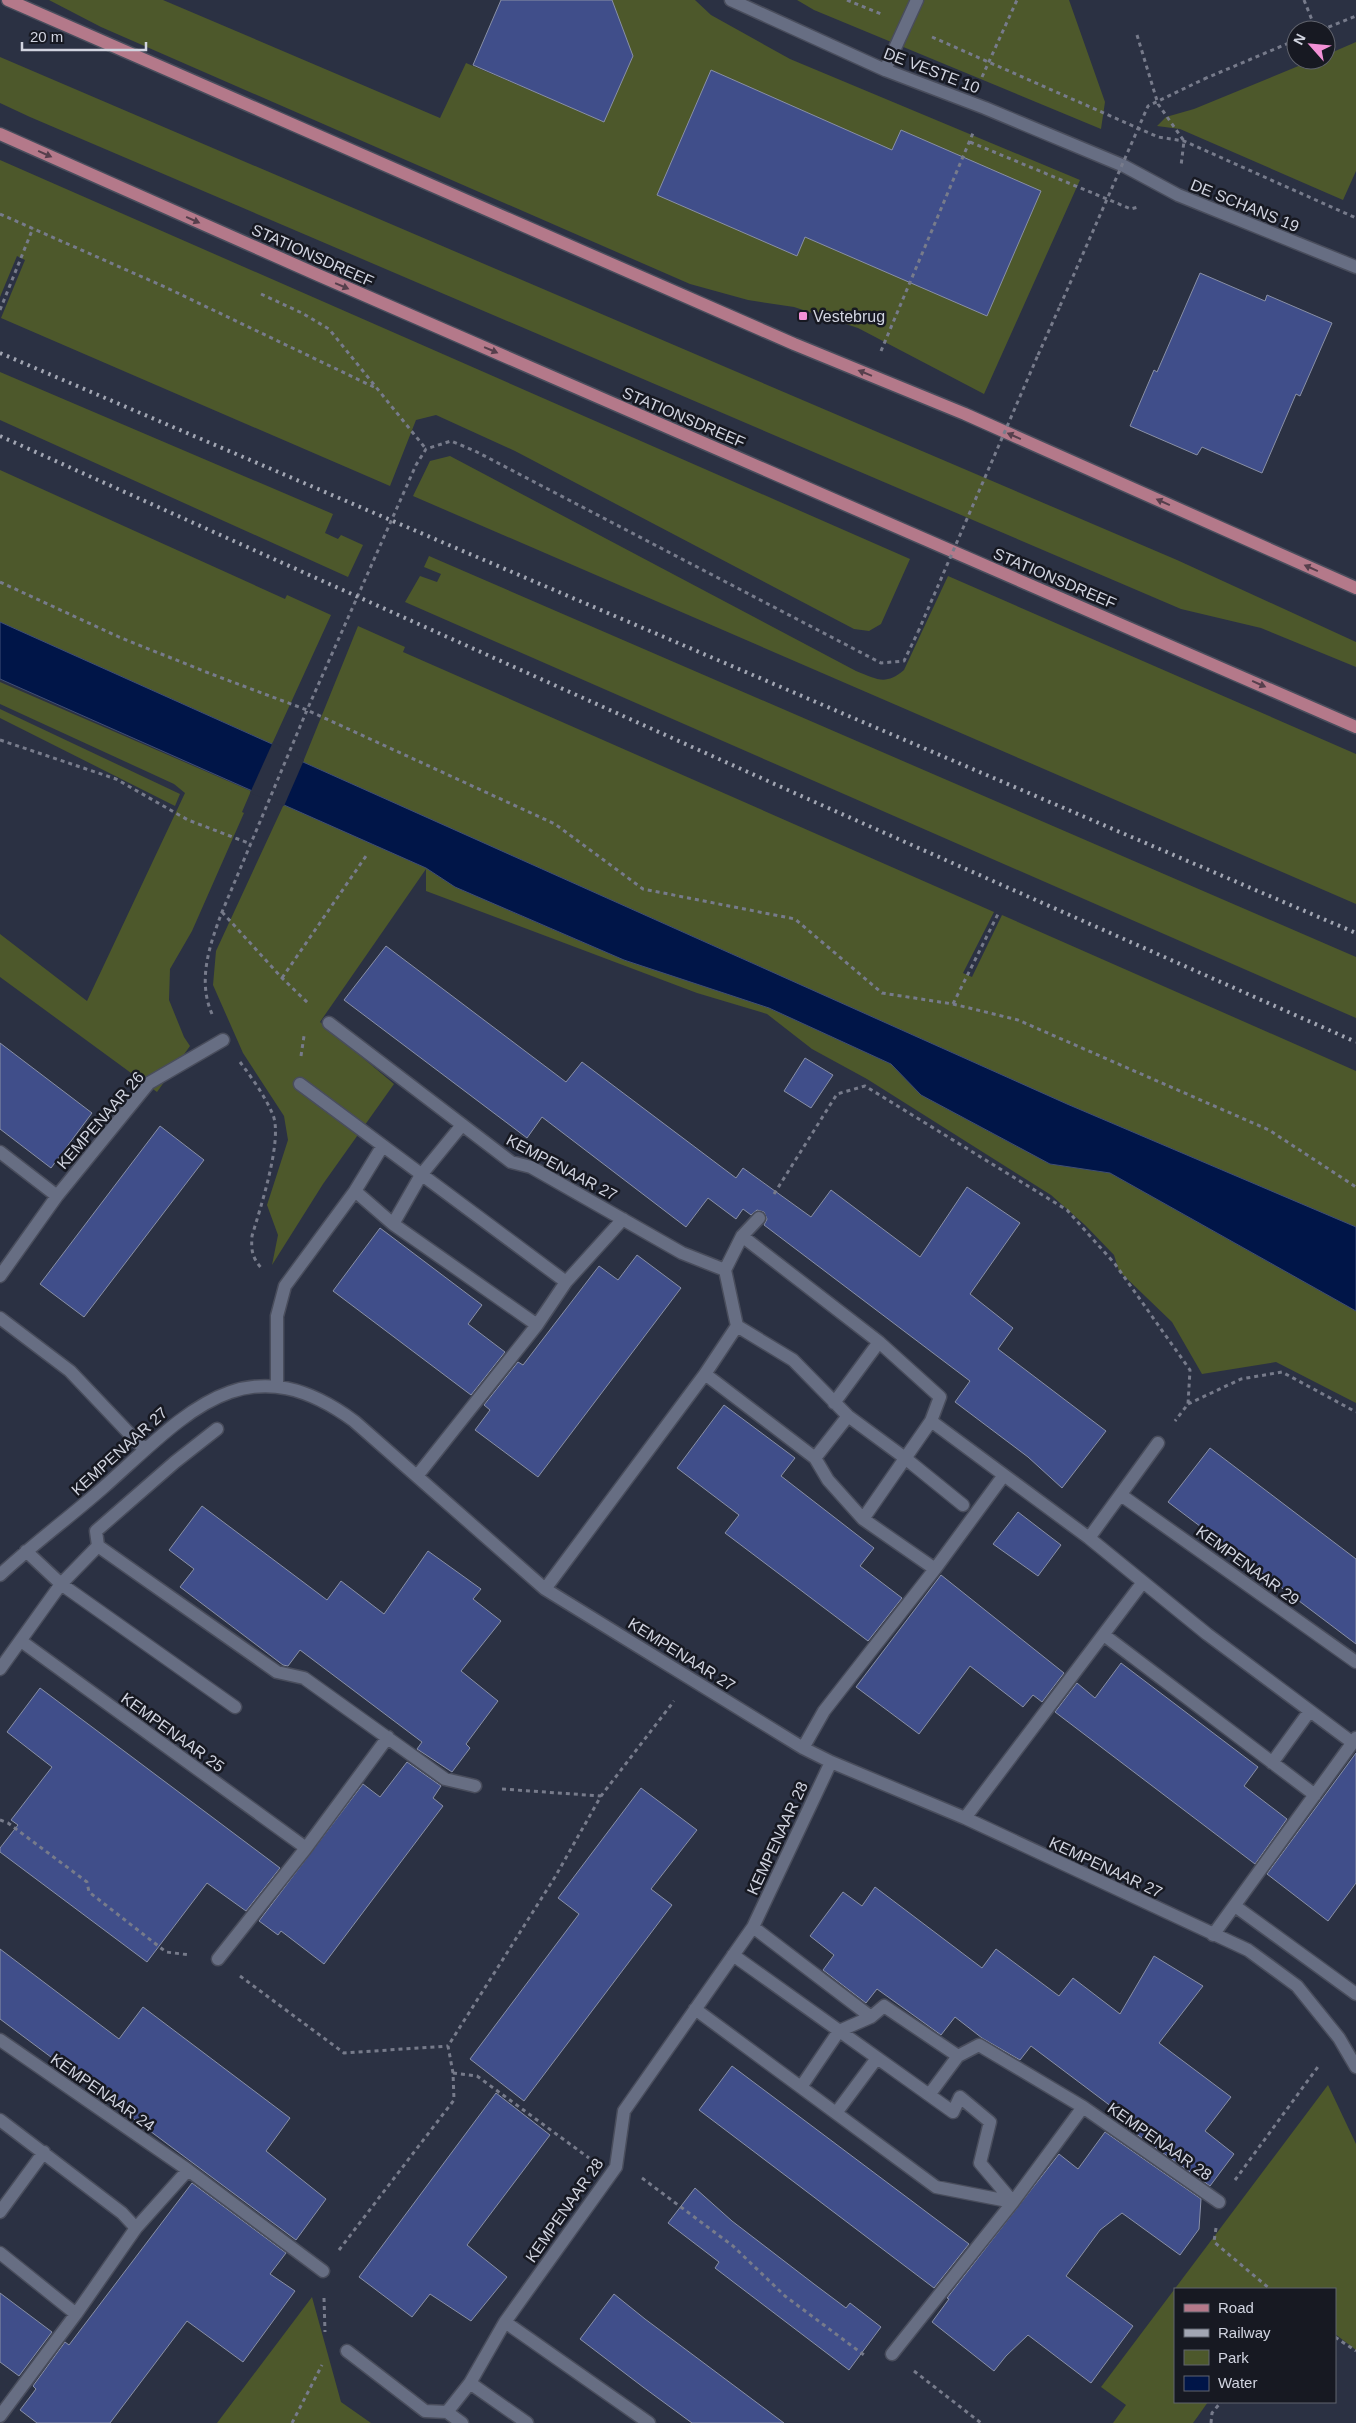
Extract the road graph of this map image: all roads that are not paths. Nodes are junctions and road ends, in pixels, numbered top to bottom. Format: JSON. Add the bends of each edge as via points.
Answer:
{"nodes":[{"id":1,"x":8,"y":0,"type":"edge"},
{"id":2,"x":731,"y":0,"type":"edge"},
{"id":3,"x":917,"y":0,"type":"edge"},
{"id":4,"x":885,"y":70,"type":"junction"},
{"id":5,"x":0,"y":134,"type":"edge"},
{"id":6,"x":1124,"y":166,"type":"joint"},
{"id":7,"x":1356,"y":268,"type":"edge"},
{"id":8,"x":1356,"y":588,"type":"edge"},
{"id":9,"x":1356,"y":727,"type":"edge"},
{"id":10,"x":329,"y":1023,"type":"road end"},
{"id":11,"x":224,"y":1040,"type":"dead end"},
{"id":12,"x":300,"y":1084,"type":"road end"},
{"id":13,"x":462,"y":1125,"type":"junction"},
{"id":14,"x":382,"y":1147,"type":"junction"},
{"id":15,"x":1,"y":1155,"type":"edge"},
{"id":16,"x":421,"y":1175,"type":"junction"},
{"id":17,"x":355,"y":1191,"type":"junction"},
{"id":18,"x":56,"y":1196,"type":"junction"},
{"id":19,"x":759,"y":1218,"type":"road end"},
{"id":20,"x":623,"y":1219,"type":"junction"},
{"id":21,"x":393,"y":1224,"type":"junction"},
{"id":22,"x":742,"y":1236,"type":"junction"},
{"id":23,"x":725,"y":1270,"type":"junction"},
{"id":24,"x":0,"y":1276,"type":"edge"},
{"id":25,"x":566,"y":1282,"type":"junction"},
{"id":26,"x":0,"y":1318,"type":"edge"},
{"id":27,"x":537,"y":1324,"type":"junction"},
{"id":28,"x":737,"y":1326,"type":"junction"},
{"id":29,"x":879,"y":1342,"type":"junction"},
{"id":30,"x":705,"y":1374,"type":"junction"},
{"id":31,"x":277,"y":1385,"type":"junction"},
{"id":32,"x":834,"y":1402,"type":"junction"},
{"id":33,"x":848,"y":1416,"type":"junction"},
{"id":34,"x":931,"y":1421,"type":"junction"},
{"id":35,"x":217,"y":1429,"type":"dead end"},
{"id":36,"x":1158,"y":1443,"type":"road end"},
{"id":37,"x":145,"y":1450,"type":"junction"},
{"id":38,"x":815,"y":1458,"type":"junction"},
{"id":39,"x":906,"y":1458,"type":"junction"},
{"id":40,"x":1004,"y":1475,"type":"junction"},
{"id":41,"x":417,"y":1476,"type":"junction"},
{"id":42,"x":1121,"y":1495,"type":"junction"},
{"id":43,"x":964,"y":1504,"type":"dead end"},
{"id":44,"x":863,"y":1519,"type":"junction"},
{"id":45,"x":1090,"y":1538,"type":"junction"},
{"id":46,"x":98,"y":1546,"type":"junction"},
{"id":47,"x":26,"y":1550,"type":"junction"},
{"id":48,"x":935,"y":1569,"type":"junction"},
{"id":49,"x":0,"y":1575,"type":"edge"},
{"id":50,"x":1143,"y":1582,"type":"junction"},
{"id":51,"x":61,"y":1584,"type":"junction"},
{"id":52,"x":545,"y":1589,"type":"junction"},
{"id":53,"x":1104,"y":1635,"type":"junction"},
{"id":54,"x":21,"y":1641,"type":"junction"},
{"id":55,"x":1356,"y":1662,"type":"edge"},
{"id":56,"x":0,"y":1670,"type":"edge"},
{"id":57,"x":235,"y":1707,"type":"dead end"},
{"id":58,"x":1309,"y":1712,"type":"junction"},
{"id":59,"x":388,"y":1737,"type":"junction"},
{"id":60,"x":1354,"y":1740,"type":"edge"},
{"id":61,"x":803,"y":1748,"type":"junction"},
{"id":62,"x":830,"y":1762,"type":"junction"},
{"id":63,"x":1272,"y":1763,"type":"junction"},
{"id":64,"x":475,"y":1786,"type":"road end"},
{"id":65,"x":1315,"y":1796,"type":"junction"},
{"id":66,"x":965,"y":1818,"type":"junction"},
{"id":67,"x":306,"y":1848,"type":"junction"},
{"id":68,"x":1235,"y":1906,"type":"junction"},
{"id":69,"x":753,"y":1927,"type":"junction"},
{"id":70,"x":1213,"y":1935,"type":"junction"},
{"id":71,"x":733,"y":1955,"type":"junction"},
{"id":72,"x":218,"y":1959,"type":"dead end"},
{"id":73,"x":1356,"y":1994,"type":"edge"},
{"id":74,"x":695,"y":2008,"type":"junction"},
{"id":75,"x":871,"y":2017,"type":"junction"},
{"id":76,"x":839,"y":2031,"type":"junction"},
{"id":77,"x":0,"y":2040,"type":"edge"},
{"id":78,"x":958,"y":2056,"type":"junction"},
{"id":79,"x":877,"y":2058,"type":"junction"},
{"id":80,"x":1356,"y":2067,"type":"edge"},
{"id":81,"x":801,"y":2087,"type":"junction"},
{"id":82,"x":929,"y":2095,"type":"junction"},
{"id":83,"x":1082,"y":2107,"type":"junction"},
{"id":84,"x":836,"y":2113,"type":"junction"},
{"id":85,"x":0,"y":2120,"type":"edge"},
{"id":86,"x":44,"y":2152,"type":"junction"},
{"id":87,"x":188,"y":2170,"type":"junction"},
{"id":88,"x":1013,"y":2202,"type":"junction"},
{"id":89,"x":1219,"y":2202,"type":"road end"},
{"id":90,"x":0,"y":2212,"type":"edge"},
{"id":91,"x":136,"y":2228,"type":"junction"},
{"id":92,"x":0,"y":2252,"type":"edge"},
{"id":93,"x":323,"y":2271,"type":"road end"},
{"id":94,"x":76,"y":2314,"type":"junction"},
{"id":95,"x":505,"y":2322,"type":"junction"},
{"id":96,"x":347,"y":2351,"type":"dead end"},
{"id":97,"x":892,"y":2354,"type":"road end"},
{"id":98,"x":470,"y":2383,"type":"junction"},
{"id":99,"x":447,"y":2412,"type":"junction"},
{"id":100,"x":0,"y":2416,"type":"edge"},
{"id":101,"x":462,"y":2423,"type":"edge"},
{"id":102,"x":527,"y":2423,"type":"edge"},
{"id":103,"x":649,"y":2423,"type":"edge"}],
"edges":[{"from":8,"to":1,"type":"main road","one_way":true,"via":[[965,414],[794,344]]},
{"from":2,"to":4,"type":"street","name":"DE VESTE 10"},
{"from":3,"to":4,"type":"street"},
{"from":4,"to":6,"type":"street","name":"DE VESTE 10"},
{"from":5,"to":9,"type":"main road","name":"STATIONSDREEF","one_way":true,"via":[[327,280]]},
{"from":6,"to":7,"type":"street","name":"DE SCHANS 19","via":[[1178,195]]},
{"from":10,"to":13,"type":"street","name":"KEMPENAAR 27"},
{"from":11,"to":18,"type":"street","name":"KEMPENAAR 26","via":[[150,1083]]},
{"from":12,"to":14,"type":"street"},
{"from":13,"to":16,"type":"street"},
{"from":13,"to":20,"type":"street","name":"KEMPENAAR 27","via":[[511,1162],[546,1174]]},
{"from":14,"to":16,"type":"street"},
{"from":14,"to":17,"type":"street"},
{"from":15,"to":18,"type":"street"},
{"from":16,"to":21,"type":"street"},
{"from":16,"to":25,"type":"street"},
{"from":17,"to":21,"type":"street"},
{"from":17,"to":31,"type":"street","via":[[285,1286],[277,1316]]},
{"from":18,"to":24,"type":"street","name":"KEMPENAAR 26"},
{"from":19,"to":22,"type":"street"},
{"from":20,"to":23,"type":"street","name":"KEMPENAAR 27","via":[[682,1253]]},
{"from":20,"to":25,"type":"street","name":"KEMPENAAR 27"},
{"from":21,"to":27,"type":"street"},
{"from":22,"to":23,"type":"street"},
{"from":22,"to":29,"type":"street"},
{"from":23,"to":28,"type":"street"},
{"from":25,"to":27,"type":"street","name":"KEMPENAAR 27"},
{"from":26,"to":37,"type":"street","via":[[70,1371]]},
{"from":27,"to":41,"type":"street","name":"KEMPENAAR 27"},
{"from":28,"to":30,"type":"street"},
{"from":28,"to":32,"type":"street","via":[[793,1360]]},
{"from":29,"to":32,"type":"street"},
{"from":29,"to":34,"type":"street","via":[[940,1397]]},
{"from":30,"to":38,"type":"street"},
{"from":30,"to":52,"type":"street"},
{"from":31,"to":37,"type":"street","name":"KEMPENAAR 27","via":[[247,1387],[209,1401],[184,1416]]},
{"from":31,"to":41,"type":"street","name":"KEMPENAAR 27","via":[[330,1403]]},
{"from":32,"to":33,"type":"street"},
{"from":33,"to":38,"type":"street"},
{"from":33,"to":39,"type":"street"},
{"from":34,"to":39,"type":"street"},
{"from":34,"to":40,"type":"street"},
{"from":35,"to":46,"type":"street","via":[[96,1532]]},
{"from":36,"to":42,"type":"street"},
{"from":37,"to":47,"type":"street","name":"KEMPENAAR 27","via":[[70,1517]]},
{"from":38,"to":44,"type":"street","via":[[828,1480]]},
{"from":39,"to":43,"type":"street"},
{"from":39,"to":44,"type":"street"},
{"from":40,"to":45,"type":"street"},
{"from":40,"to":48,"type":"street"},
{"from":41,"to":52,"type":"street","name":"KEMPENAAR 27"},
{"from":42,"to":45,"type":"street"},
{"from":42,"to":55,"type":"street","name":"KEMPENAAR 29"},
{"from":44,"to":48,"type":"street"},
{"from":45,"to":50,"type":"street"},
{"from":46,"to":51,"type":"street"},
{"from":46,"to":59,"type":"street","via":[[277,1672],[304,1678]]},
{"from":47,"to":49,"type":"street","name":"KEMPENAAR 27"},
{"from":47,"to":51,"type":"street"},
{"from":48,"to":61,"type":"street","via":[[824,1711]]},
{"from":50,"to":53,"type":"street"},
{"from":50,"to":58,"type":"street"},
{"from":51,"to":54,"type":"street"},
{"from":51,"to":57,"type":"street"},
{"from":52,"to":61,"type":"street","name":"KEMPENAAR 27"},
{"from":53,"to":63,"type":"street"},
{"from":53,"to":66,"type":"street"},
{"from":54,"to":56,"type":"street"},
{"from":54,"to":67,"type":"street","name":"KEMPENAAR 25"},
{"from":58,"to":60,"type":"street"},
{"from":58,"to":63,"type":"street"},
{"from":59,"to":64,"type":"street","via":[[445,1779]]},
{"from":59,"to":67,"type":"street"},
{"from":60,"to":65,"type":"street"},
{"from":61,"to":62,"type":"street","name":"KEMPENAAR 27"},
{"from":62,"to":66,"type":"street","name":"KEMPENAAR 27"},
{"from":62,"to":69,"type":"street","name":"KEMPENAAR 28"},
{"from":63,"to":65,"type":"street"},
{"from":65,"to":68,"type":"street"},
{"from":66,"to":70,"type":"street","name":"KEMPENAAR 27"},
{"from":67,"to":72,"type":"street"},
{"from":68,"to":70,"type":"street"},
{"from":68,"to":73,"type":"street"},
{"from":69,"to":71,"type":"street","name":"KEMPENAAR 28"},
{"from":69,"to":75,"type":"street"},
{"from":70,"to":80,"type":"street","name":"KEMPENAAR 27","via":[[1248,1950],[1297,1986],[1339,2038]]},
{"from":71,"to":74,"type":"street","name":"KEMPENAAR 28"},
{"from":71,"to":76,"type":"street"},
{"from":74,"to":81,"type":"street"},
{"from":74,"to":95,"type":"street","name":"KEMPENAAR 28","via":[[624,2111],[616,2167]]},
{"from":75,"to":76,"type":"street"},
{"from":75,"to":78,"type":"street","via":[[884,2006]]},
{"from":76,"to":79,"type":"street"},
{"from":76,"to":81,"type":"street"},
{"from":77,"to":87,"type":"street","name":"KEMPENAAR 24"},
{"from":78,"to":82,"type":"street"},
{"from":78,"to":83,"type":"street","name":"KEMPENAAR 28","via":[[979,2046]]},
{"from":79,"to":82,"type":"street"},
{"from":79,"to":84,"type":"street"},
{"from":81,"to":84,"type":"street"},
{"from":82,"to":88,"type":"street","via":[[953,2112],[960,2096],[990,2122],[980,2163]]},
{"from":83,"to":88,"type":"street","name":"KEMPENAAR 28"},
{"from":83,"to":89,"type":"street","name":"KEMPENAAR 28"},
{"from":84,"to":88,"type":"street","via":[[936,2187]]},
{"from":85,"to":86,"type":"street"},
{"from":86,"to":90,"type":"street"},
{"from":86,"to":91,"type":"street","via":[[122,2213]]},
{"from":87,"to":91,"type":"street"},
{"from":87,"to":93,"type":"street","name":"KEMPENAAR 24"},
{"from":88,"to":97,"type":"street","name":"KEMPENAAR 28"},
{"from":91,"to":94,"type":"street"},
{"from":92,"to":94,"type":"street"},
{"from":94,"to":100,"type":"street"},
{"from":95,"to":98,"type":"street","name":"KEMPENAAR 28"},
{"from":95,"to":103,"type":"street"},
{"from":96,"to":99,"type":"street","via":[[425,2411]]},
{"from":98,"to":99,"type":"street","name":"KEMPENAAR 28"},
{"from":98,"to":102,"type":"street"},
{"from":99,"to":101,"type":"street"}]}
